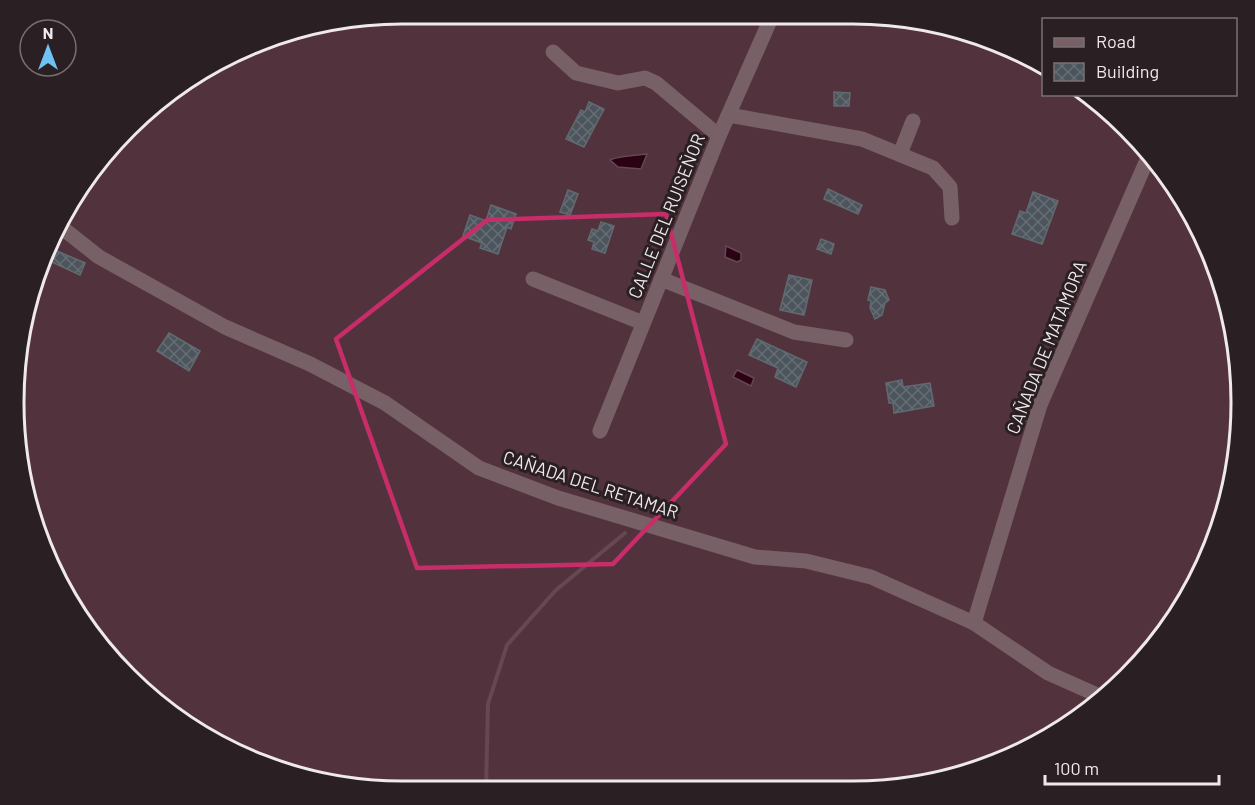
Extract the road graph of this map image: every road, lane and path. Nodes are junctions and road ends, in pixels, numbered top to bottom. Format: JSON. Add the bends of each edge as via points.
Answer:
{"nodes":[{"id":1,"x":769,"y":24,"type":"edge"},
{"id":2,"x":553,"y":52,"type":"dead end"},
{"id":3,"x":729,"y":116,"type":"junction"},
{"id":4,"x":913,"y":121,"type":"dead end"},
{"id":5,"x":719,"y":136,"type":"junction"},
{"id":6,"x":900,"y":154,"type":"junction"},
{"id":7,"x":1146,"y":163,"type":"edge"},
{"id":8,"x":952,"y":218,"type":"dead end"},
{"id":9,"x":65,"y":231,"type":"edge"},
{"id":10,"x":533,"y":279,"type":"dead end"},
{"id":11,"x":661,"y":279,"type":"junction"},
{"id":12,"x":644,"y":323,"type":"junction"},
{"id":13,"x":846,"y":340,"type":"dead end"},
{"id":14,"x":600,"y":432,"type":"dead end"},
{"id":15,"x":974,"y":623,"type":"junction"},
{"id":16,"x":1094,"y":694,"type":"edge"}],
"edges":[{"from":1,"to":3,"type":"street","name":"CALLE DEL RUISEÑOR"},
{"from":2,"to":5,"type":"street","via":[[576,72],[618,82],[645,78],[656,83]]},
{"from":3,"to":5,"type":"street","name":"CALLE DEL RUISEÑOR"},
{"from":3,"to":6,"type":"street","via":[[862,139]]},
{"from":4,"to":6,"type":"street"},
{"from":5,"to":11,"type":"street","name":"CALLE DEL RUISEÑOR"},
{"from":6,"to":8,"type":"street","via":[[933,168],[951,187]]},
{"from":7,"to":15,"type":"street","name":"CAÑADA DE MATAMORA","via":[[1040,405]]},
{"from":9,"to":15,"type":"street","name":"CAÑADA DEL RETAMAR","via":[[99,257],[225,327],[310,364],[385,403],[480,468],[558,498],[755,556],[806,561],[872,577]]},
{"from":10,"to":12,"type":"street"},
{"from":11,"to":12,"type":"street","name":"CALLE DEL RUISEÑOR"},
{"from":11,"to":13,"type":"street","via":[[794,332]]},
{"from":12,"to":14,"type":"street","name":"CALLE DEL RUISEÑOR"},
{"from":15,"to":16,"type":"street","name":"CAÑADA DEL RETAMAR","via":[[1048,673]]}]}
